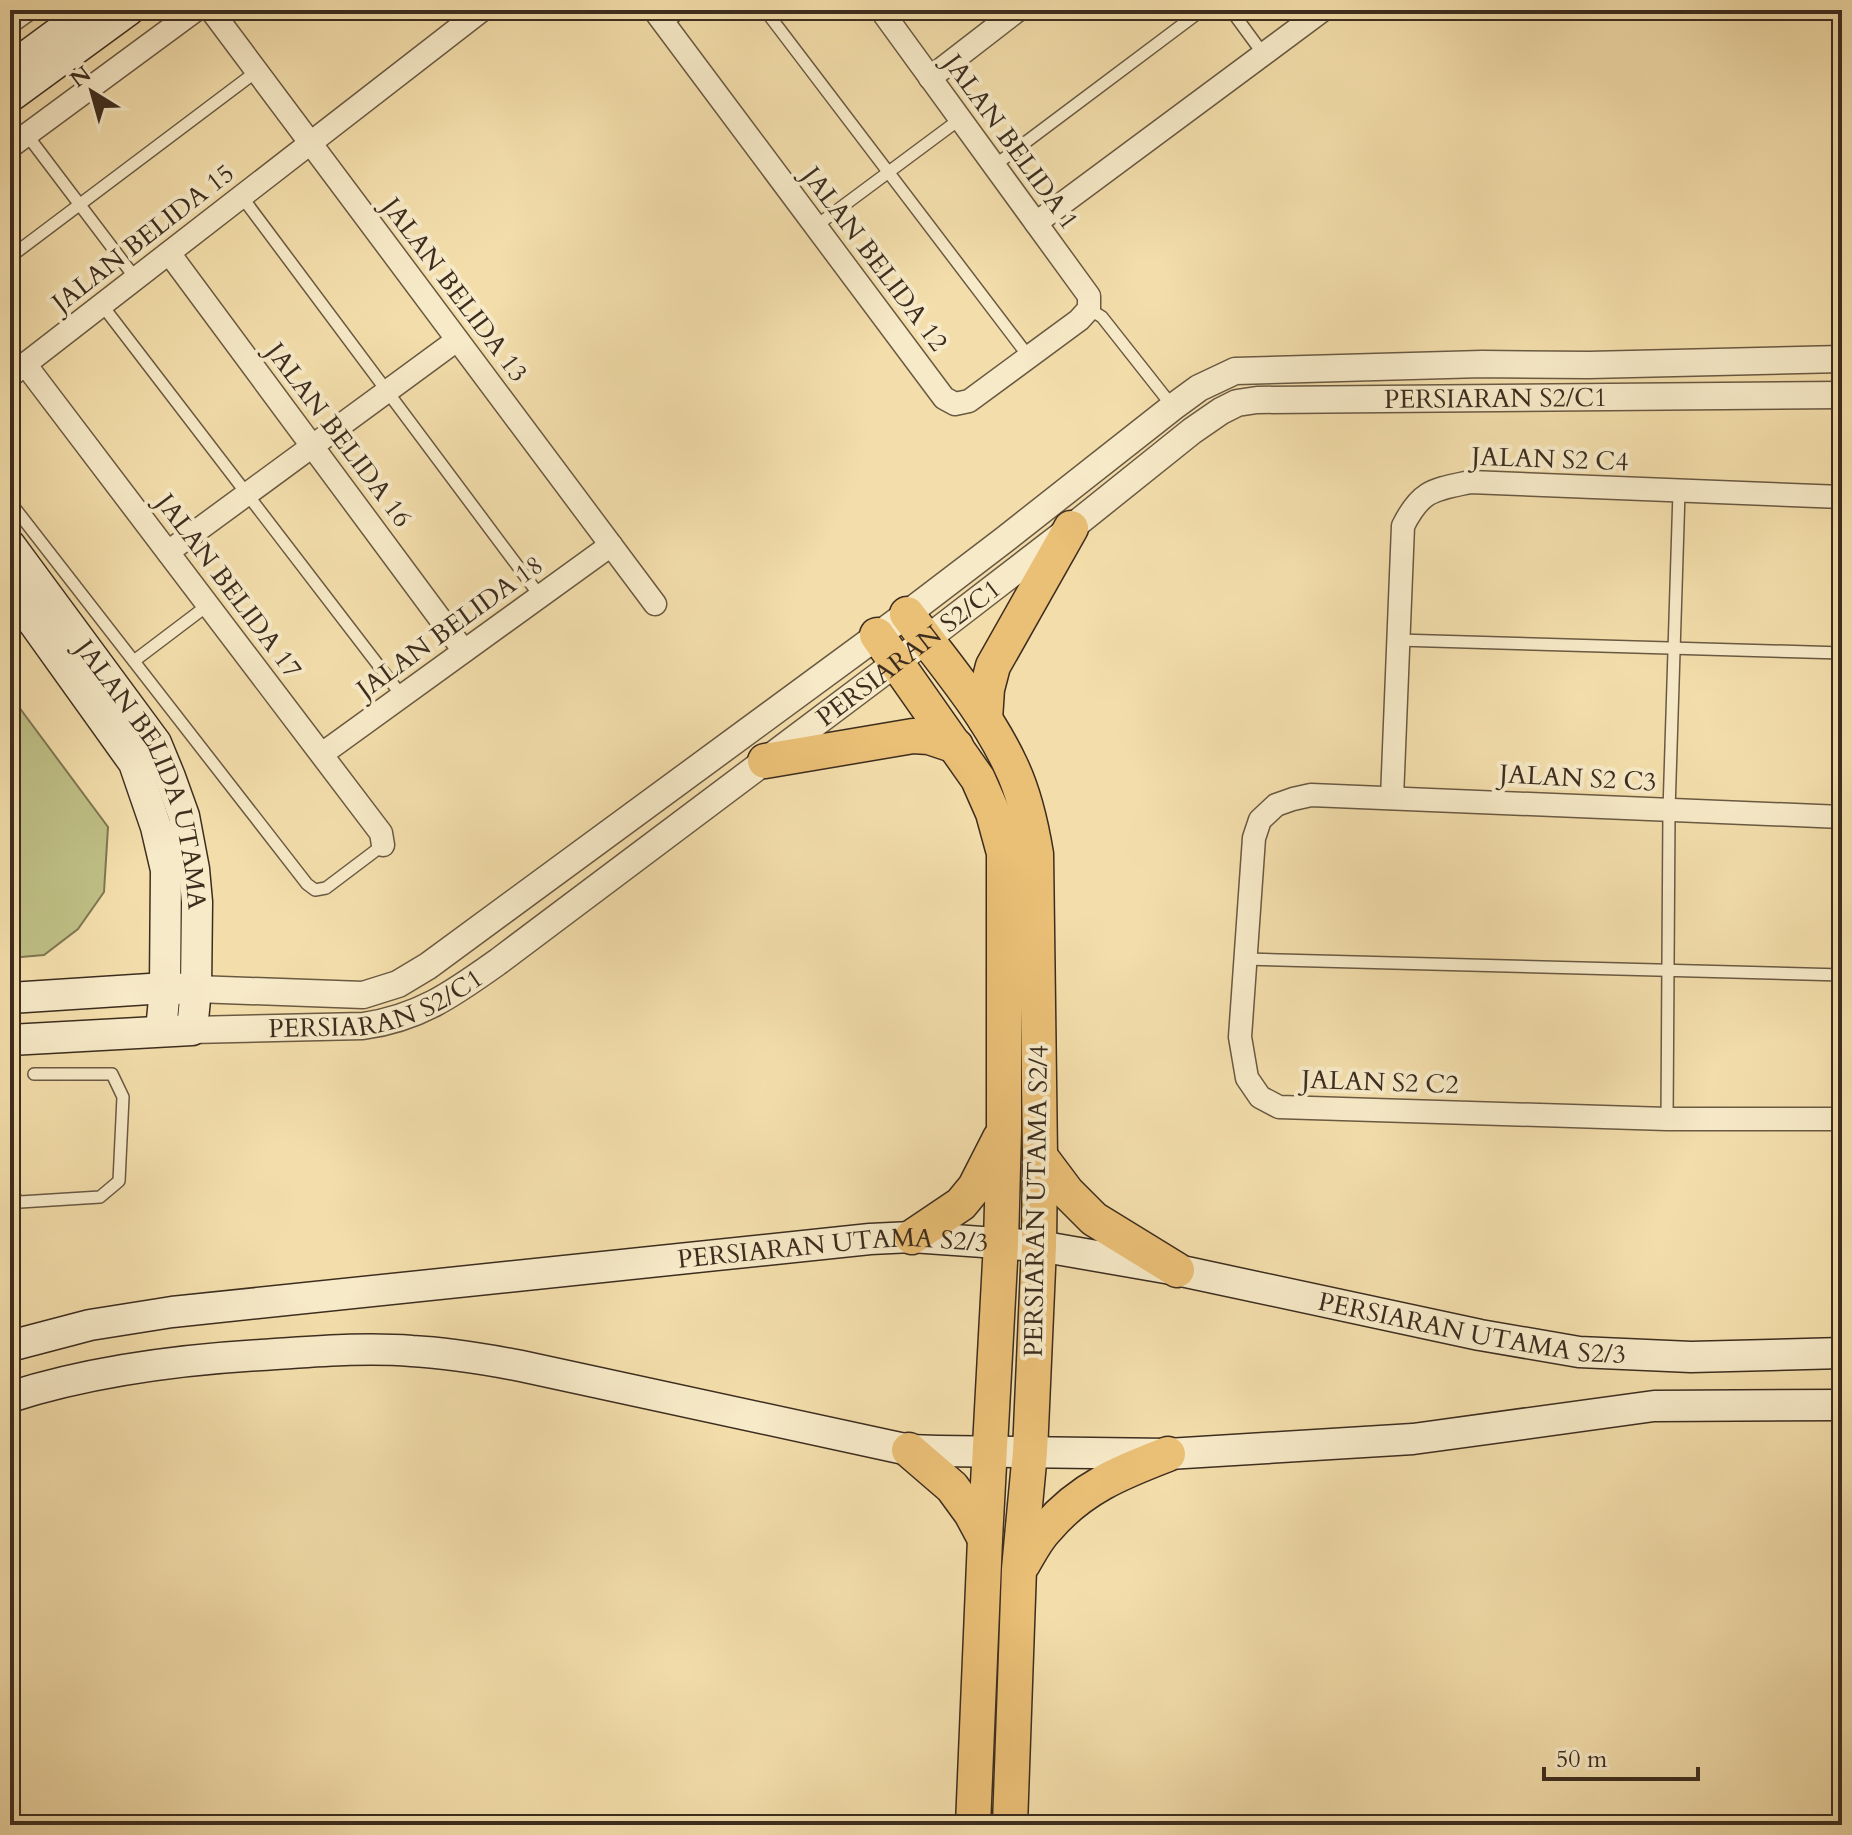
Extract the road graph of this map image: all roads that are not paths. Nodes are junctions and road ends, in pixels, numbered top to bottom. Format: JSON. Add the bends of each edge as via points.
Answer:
{"nodes":[{"id":1,"x":27,"y":10,"type":"edge"},
{"id":2,"x":89,"y":10,"type":"edge"},
{"id":3,"x":129,"y":10,"type":"edge"},
{"id":4,"x":196,"y":10,"type":"edge"},
{"id":5,"x":211,"y":10,"type":"edge"},
{"id":6,"x":482,"y":10,"type":"edge"},
{"id":7,"x":684,"y":10,"type":"edge"},
{"id":8,"x":765,"y":10,"type":"edge"},
{"id":9,"x":881,"y":10,"type":"edge"},
{"id":10,"x":1018,"y":10,"type":"edge"},
{"id":11,"x":1202,"y":10,"type":"edge"},
{"id":12,"x":1231,"y":10,"type":"edge"},
{"id":13,"x":1323,"y":10,"type":"edge"},
{"id":14,"x":659,"y":17,"type":"edge"},
{"id":15,"x":10,"y":22,"type":"edge"},
{"id":16,"x":1264,"y":55,"type":"junction"},
{"id":17,"x":10,"y":68,"type":"edge"},
{"id":18,"x":257,"y":71,"type":"junction"},
{"id":19,"x":930,"y":78,"type":"junction"},
{"id":20,"x":10,"y":97,"type":"edge"},
{"id":21,"x":960,"y":119,"type":"junction"},
{"id":22,"x":18,"y":141,"type":"edge"},
{"id":23,"x":311,"y":144,"type":"junction"},
{"id":24,"x":994,"y":166,"type":"junction"},
{"id":25,"x":888,"y":172,"type":"junction"},
{"id":26,"x":242,"y":197,"type":"junction"},
{"id":27,"x":80,"y":205,"type":"junction"},
{"id":28,"x":1036,"y":223,"type":"junction"},
{"id":29,"x":816,"y":226,"type":"junction"},
{"id":30,"x":169,"y":253,"type":"junction"},
{"id":31,"x":10,"y":257,"type":"edge"},
{"id":32,"x":136,"y":279,"type":"junction"},
{"id":33,"x":102,"y":305,"type":"junction"},
{"id":34,"x":1089,"y":309,"type":"junction"},
{"id":35,"x":457,"y":340,"type":"junction"},
{"id":36,"x":1029,"y":357,"type":"junction"},
{"id":37,"x":1842,"y":359,"type":"edge"},
{"id":38,"x":18,"y":370,"type":"edge"},
{"id":39,"x":388,"y":392,"type":"junction"},
{"id":40,"x":1842,"y":395,"type":"edge"},
{"id":41,"x":1173,"y":407,"type":"junction"},
{"id":42,"x":1192,"y":431,"type":"junction"},
{"id":43,"x":312,"y":447,"type":"junction"},
{"id":44,"x":1679,"y":492,"type":"junction"},
{"id":45,"x":247,"y":494,"type":"junction"},
{"id":46,"x":1842,"y":497,"type":"edge"},
{"id":47,"x":10,"y":502,"type":"edge"},
{"id":48,"x":1071,"y":528,"type":"junction"},
{"id":49,"x":10,"y":545,"type":"edge"},
{"id":50,"x":611,"y":545,"type":"junction"},
{"id":51,"x":168,"y":552,"type":"junction"},
{"id":52,"x":10,"y":590,"type":"edge"},
{"id":53,"x":540,"y":596,"type":"junction"},
{"id":54,"x":655,"y":604,"type":"dead end"},
{"id":55,"x":208,"y":605,"type":"junction"},
{"id":56,"x":916,"y":626,"type":"junction"},
{"id":57,"x":1398,"y":640,"type":"junction"},
{"id":58,"x":887,"y":648,"type":"junction"},
{"id":59,"x":1673,"y":648,"type":"junction"},
{"id":60,"x":464,"y":651,"type":"junction"},
{"id":61,"x":1842,"y":653,"type":"edge"},
{"id":62,"x":134,"y":661,"type":"junction"},
{"id":63,"x":402,"y":696,"type":"junction"},
{"id":64,"x":985,"y":719,"type":"junction"},
{"id":65,"x":956,"y":746,"type":"junction"},
{"id":66,"x":322,"y":754,"type":"junction"},
{"id":67,"x":765,"y":761,"type":"junction"},
{"id":68,"x":1311,"y":795,"type":"joint"},
{"id":69,"x":1392,"y":798,"type":"junction"},
{"id":70,"x":1669,"y":811,"type":"junction"},
{"id":71,"x":1842,"y":817,"type":"edge"},
{"id":72,"x":383,"y":845,"type":"joint"},
{"id":73,"x":1246,"y":959,"type":"junction"},
{"id":74,"x":1669,"y":972,"type":"junction"},
{"id":75,"x":1842,"y":975,"type":"edge"},
{"id":76,"x":165,"y":988,"type":"junction"},
{"id":77,"x":196,"y":989,"type":"junction"},
{"id":78,"x":10,"y":998,"type":"edge"},
{"id":79,"x":192,"y":1030,"type":"junction"},
{"id":80,"x":161,"y":1031,"type":"junction"},
{"id":81,"x":11,"y":1040,"type":"edge"},
{"id":82,"x":34,"y":1074,"type":"dead end"},
{"id":83,"x":10,"y":1078,"type":"edge"},
{"id":84,"x":1667,"y":1119,"type":"junction"},
{"id":85,"x":1842,"y":1119,"type":"edge"},
{"id":86,"x":1004,"y":1129,"type":"junction"},
{"id":87,"x":1040,"y":1156,"type":"junction"},
{"id":88,"x":10,"y":1195,"type":"edge"},
{"id":89,"x":912,"y":1237,"type":"junction"},
{"id":90,"x":1001,"y":1243,"type":"junction"},
{"id":91,"x":1039,"y":1246,"type":"junction"},
{"id":92,"x":1177,"y":1270,"type":"junction"},
{"id":93,"x":10,"y":1346,"type":"edge"},
{"id":94,"x":1842,"y":1353,"type":"edge"},
{"id":95,"x":10,"y":1397,"type":"edge"},
{"id":96,"x":1842,"y":1405,"type":"edge"},
{"id":97,"x":909,"y":1450,"type":"junction"},
{"id":98,"x":990,"y":1452,"type":"junction"},
{"id":99,"x":1030,"y":1452,"type":"junction"},
{"id":100,"x":1168,"y":1454,"type":"junction"},
{"id":101,"x":985,"y":1539,"type":"junction"},
{"id":102,"x":1019,"y":1569,"type":"junction"},
{"id":103,"x":973,"y":1825,"type":"edge"},
{"id":104,"x":1010,"y":1825,"type":"edge"}],
"edges":[{"from":1,"to":15,"type":"street"},
{"from":2,"to":17,"type":"main road"},
{"from":3,"to":20,"type":"main road"},
{"from":4,"to":22,"type":"street"},
{"from":5,"to":18,"type":"street","name":"JALAN BELIDA 13"},
{"from":6,"to":23,"type":"street","name":"JALAN BELIDA 15"},
{"from":7,"to":14,"type":"lane"},
{"from":8,"to":25,"type":"lane"},
{"from":9,"to":19,"type":"street","name":"JALAN BELIDA 1"},
{"from":10,"to":19,"type":"street"},
{"from":11,"to":24,"type":"lane"},
{"from":12,"to":16,"type":"lane"},
{"from":13,"to":16,"type":"street"},
{"from":14,"to":29,"type":"street","name":"JALAN BELIDA 12"},
{"from":16,"to":28,"type":"street"},
{"from":18,"to":23,"type":"street","name":"JALAN BELIDA 13"},
{"from":18,"to":27,"type":"lane"},
{"from":19,"to":21,"type":"street","name":"JALAN BELIDA 1"},
{"from":21,"to":24,"type":"street","name":"JALAN BELIDA 1"},
{"from":21,"to":25,"type":"lane"},
{"from":22,"to":27,"type":"lane"},
{"from":23,"to":26,"type":"street","name":"JALAN BELIDA 15"},
{"from":23,"to":35,"type":"street","name":"JALAN BELIDA 13"},
{"from":24,"to":28,"type":"street","name":"JALAN BELIDA 1"},
{"from":25,"to":29,"type":"lane"},
{"from":25,"to":36,"type":"lane"},
{"from":26,"to":30,"type":"street","name":"JALAN BELIDA 15"},
{"from":26,"to":39,"type":"lane"},
{"from":27,"to":31,"type":"lane"},
{"from":27,"to":32,"type":"lane"},
{"from":28,"to":34,"type":"street","name":"JALAN BELIDA 1","via":[[1089,296]]},
{"from":29,"to":36,"type":"street","name":"JALAN BELIDA 12","via":[[944,398],[955,404],[969,401]]},
{"from":30,"to":32,"type":"street","name":"JALAN BELIDA 15"},
{"from":30,"to":43,"type":"street","name":"JALAN BELIDA 16"},
{"from":32,"to":33,"type":"street","name":"JALAN BELIDA 15"},
{"from":33,"to":38,"type":"street","name":"JALAN BELIDA 15"},
{"from":33,"to":45,"type":"lane"},
{"from":34,"to":36,"type":"street","name":"JALAN BELIDA 12"},
{"from":34,"to":41,"type":"lane","via":[[1102,317]]},
{"from":35,"to":39,"type":"street"},
{"from":35,"to":50,"type":"street","name":"JALAN BELIDA 13"},
{"from":37,"to":41,"type":"street","name":"PERSIARAN S2/C1","via":[[1235,371]]},
{"from":38,"to":51,"type":"street","name":"JALAN BELIDA 17"},
{"from":39,"to":43,"type":"street"},
{"from":39,"to":53,"type":"lane"},
{"from":40,"to":42,"type":"street","name":"PERSIARAN S2/C1","via":[[1257,400],[1237,403]]},
{"from":41,"to":42,"type":"street"},
{"from":41,"to":56,"type":"street","name":"PERSIARAN S2/C1","via":[[1004,540]]},
{"from":42,"to":48,"type":"street","name":"PERSIARAN S2/C1"},
{"from":43,"to":45,"type":"street"},
{"from":43,"to":60,"type":"street","name":"JALAN BELIDA 16"},
{"from":44,"to":46,"type":"street","name":"JALAN S2 C4"},
{"from":44,"to":57,"type":"street","name":"JALAN S2 C4","via":[[1470,482],[1434,490],[1413,505],[1403,526]]},
{"from":44,"to":59,"type":"lane"},
{"from":45,"to":51,"type":"street"},
{"from":45,"to":63,"type":"lane"},
{"from":47,"to":62,"type":"lane"},
{"from":48,"to":56,"type":"street","name":"PERSIARAN S2/C1"},
{"from":48,"to":64,"type":"main road","via":[[993,666]]},
{"from":49,"to":77,"type":"main road","name":"JALAN BELIDA UTAMA","via":[[156,743],[184,816],[194,869]]},
{"from":50,"to":53,"type":"street","name":"JALAN BELIDA 18"},
{"from":50,"to":54,"type":"street","name":"JALAN BELIDA 13"},
{"from":51,"to":55,"type":"street","name":"JALAN BELIDA 17"},
{"from":52,"to":76,"type":"main road","name":"JALAN BELIDA UTAMA","via":[[134,763],[166,870]]},
{"from":53,"to":60,"type":"street","name":"JALAN BELIDA 18"},
{"from":55,"to":62,"type":"lane"},
{"from":55,"to":66,"type":"street","name":"JALAN BELIDA 17"},
{"from":56,"to":58,"type":"street","name":"PERSIARAN S2/C1"},
{"from":56,"to":64,"type":"main road","name":"PERSIARAN UTAMA S2/4"},
{"from":57,"to":59,"type":"lane"},
{"from":57,"to":69,"type":"street","name":"JALAN S2 C4"},
{"from":58,"to":65,"type":"main road","name":"PERSIARAN UTAMA S2/4"},
{"from":58,"to":67,"type":"street","name":"PERSIARAN S2/C1"},
{"from":58,"to":77,"type":"street","name":"PERSIARAN S2/C1","via":[[398,984],[363,995]]},
{"from":59,"to":61,"type":"lane"},
{"from":59,"to":70,"type":"lane"},
{"from":60,"to":63,"type":"street","name":"JALAN BELIDA 18"},
{"from":62,"to":72,"type":"lane","via":[[315,890],[326,888]]},
{"from":63,"to":66,"type":"street","name":"JALAN BELIDA 18"},
{"from":64,"to":87,"type":"main road","name":"PERSIARAN UTAMA S2/4","via":[[1011,767],[1036,854]]},
{"from":65,"to":67,"type":"main road","via":[[913,736]]},
{"from":65,"to":86,"type":"main road","name":"PERSIARAN UTAMA S2/4","via":[[983,790],[1004,853]]},
{"from":66,"to":72,"type":"street","name":"JALAN BELIDA 17","via":[[381,833]]},
{"from":67,"to":79,"type":"street","name":"PERSIARAN S2/C1","via":[[430,1007],[363,1026]]},
{"from":68,"to":69,"type":"street","name":"JALAN S2 C3"},
{"from":68,"to":73,"type":"street","name":"JALAN S2 C2","via":[[1276,805],[1260,820],[1254,838]]},
{"from":69,"to":70,"type":"street","name":"JALAN S2 C3"},
{"from":70,"to":71,"type":"street","name":"JALAN S2 C3"},
{"from":70,"to":74,"type":"lane"},
{"from":73,"to":74,"type":"lane"},
{"from":73,"to":84,"type":"street","name":"JALAN S2 C2","via":[[1240,1037],[1247,1078],[1260,1097],[1279,1107]]},
{"from":74,"to":75,"type":"lane"},
{"from":74,"to":84,"type":"lane"},
{"from":76,"to":77,"type":"main road"},
{"from":76,"to":78,"type":"main road"},
{"from":76,"to":80,"type":"main road","name":"JALAN BELIDA UTAMA"},
{"from":77,"to":79,"type":"main road","name":"JALAN BELIDA UTAMA"},
{"from":79,"to":80,"type":"main road","name":"PERSIARAN S2/C1"},
{"from":80,"to":81,"type":"main road","name":"PERSIARAN S2/C1"},
{"from":81,"to":83,"type":"lane"},
{"from":82,"to":88,"type":"lane","via":[[112,1074],[123,1097],[119,1181],[100,1197],[20,1202]]},
{"from":84,"to":85,"type":"street","name":"JALAN S2 C2"},
{"from":86,"to":89,"type":"main road","via":[[961,1204]]},
{"from":86,"to":90,"type":"main road","name":"PERSIARAN UTAMA S2/4"},
{"from":87,"to":91,"type":"main road","name":"PERSIARAN UTAMA S2/4"},
{"from":87,"to":92,"type":"main road","via":[[1094,1219]]},
{"from":89,"to":90,"type":"main road","name":"PERSIARAN UTAMA S2/3"},
{"from":89,"to":93,"type":"main road","name":"PERSIARAN UTAMA S2/3","via":[[172,1312],[90,1325]]},
{"from":90,"to":91,"type":"main road","name":"PERSIARAN UTAMA S2/3"},
{"from":90,"to":98,"type":"main road","name":"PERSIARAN UTAMA S2/4"},
{"from":91,"to":92,"type":"main road","name":"PERSIARAN UTAMA S2/3"},
{"from":91,"to":99,"type":"main road","name":"PERSIARAN UTAMA S2/4"},
{"from":92,"to":94,"type":"main road","name":"PERSIARAN UTAMA S2/3","via":[[1579,1352],[1691,1357]]},
{"from":95,"to":97,"type":"main road","via":[[101,1373],[203,1359],[411,1350],[521,1366]]},
{"from":96,"to":100,"type":"main road","via":[[1654,1406],[1413,1439]]},
{"from":97,"to":98,"type":"main road"},
{"from":97,"to":101,"type":"main road","via":[[952,1487]]},
{"from":98,"to":99,"type":"main road"},
{"from":98,"to":101,"type":"main road","name":"PERSIARAN UTAMA S2/4"},
{"from":99,"to":100,"type":"main road"},
{"from":99,"to":102,"type":"main road","name":"PERSIARAN UTAMA S2/4"},
{"from":100,"to":102,"type":"main road","via":[[1118,1473],[1077,1499],[1044,1530]]},
{"from":101,"to":103,"type":"main road","name":"PERSIARAN UTAMA S2/4"},
{"from":102,"to":104,"type":"main road","name":"PERSIARAN UTAMA S2/4"}]}
